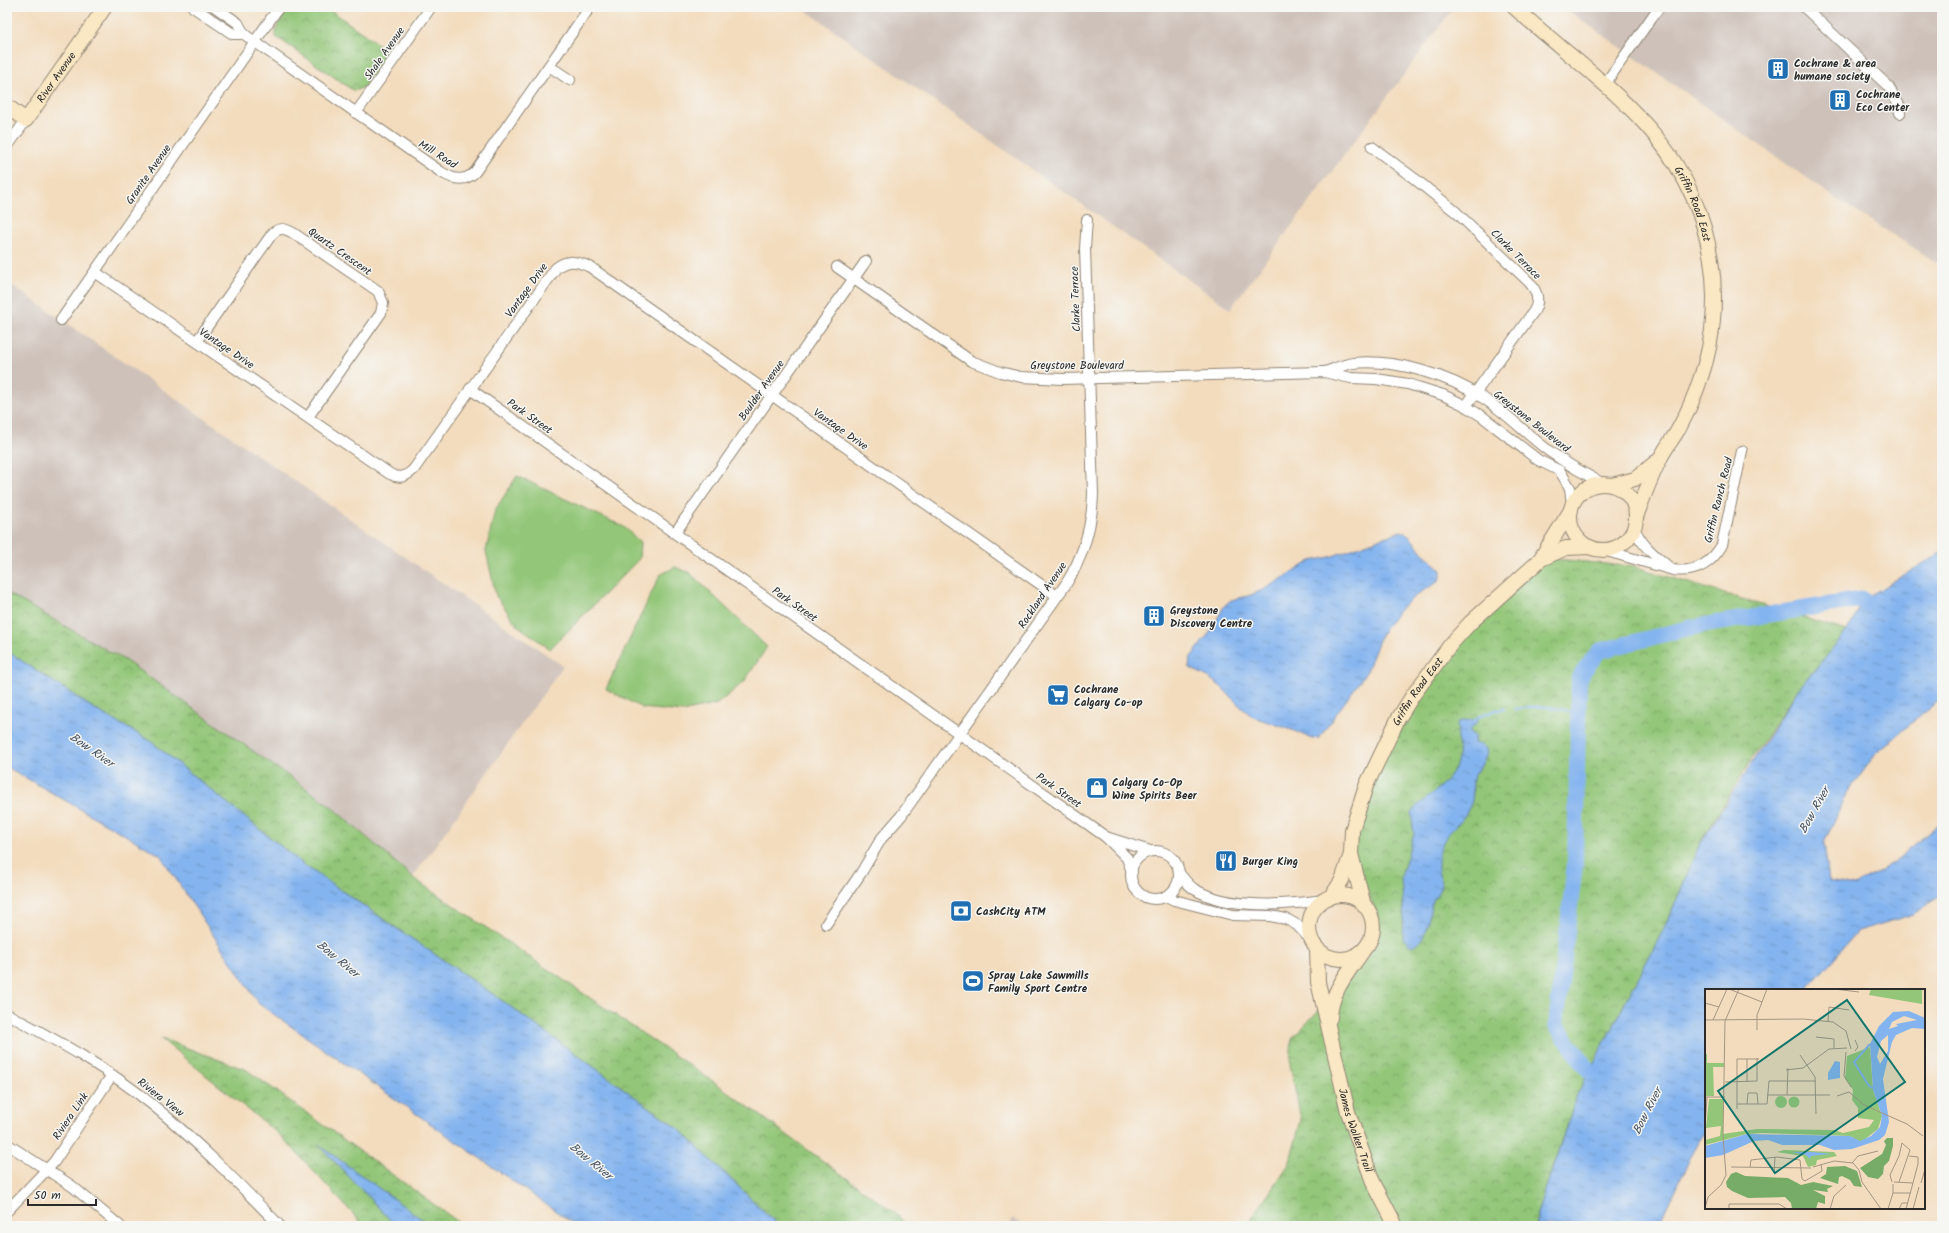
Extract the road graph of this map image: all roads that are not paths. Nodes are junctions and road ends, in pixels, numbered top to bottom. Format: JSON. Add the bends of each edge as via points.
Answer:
{"nodes":[{"id":1,"x":105,"y":7,"type":"edge"},
{"id":2,"x":193,"y":7,"type":"edge"},
{"id":3,"x":215,"y":7,"type":"edge"},
{"id":4,"x":279,"y":7,"type":"edge"},
{"id":5,"x":430,"y":7,"type":"edge"},
{"id":6,"x":590,"y":7,"type":"edge"},
{"id":7,"x":1514,"y":7,"type":"edge"},
{"id":8,"x":1659,"y":7,"type":"edge"},
{"id":9,"x":1804,"y":7,"type":"edge"},
{"id":10,"x":244,"y":34,"type":"junction"},
{"id":11,"x":255,"y":42,"type":"junction"},
{"id":12,"x":549,"y":66,"type":"junction"},
{"id":13,"x":570,"y":80,"type":"dead end"},
{"id":14,"x":1606,"y":84,"type":"junction"},
{"id":15,"x":7,"y":106,"type":"edge"},
{"id":16,"x":356,"y":113,"type":"junction"},
{"id":17,"x":1900,"y":113,"type":"dead end"},
{"id":18,"x":26,"y":120,"type":"junction"},
{"id":19,"x":7,"y":147,"type":"edge"},
{"id":20,"x":1372,"y":147,"type":"dead end"},
{"id":21,"x":1087,"y":220,"type":"dead end"},
{"id":22,"x":866,"y":261,"type":"dead end"},
{"id":23,"x":837,"y":267,"type":"dead end"},
{"id":24,"x":95,"y":272,"type":"junction"},
{"id":25,"x":854,"y":279,"type":"junction"},
{"id":26,"x":61,"y":320,"type":"dead end"},
{"id":27,"x":196,"y":341,"type":"junction"},
{"id":28,"x":1324,"y":372,"type":"junction"},
{"id":29,"x":1090,"y":378,"type":"junction"},
{"id":30,"x":470,"y":389,"type":"junction"},
{"id":31,"x":1475,"y":393,"type":"junction"},
{"id":32,"x":772,"y":395,"type":"junction"},
{"id":33,"x":1466,"y":406,"type":"junction"},
{"id":34,"x":308,"y":418,"type":"junction"},
{"id":35,"x":1742,"y":451,"type":"dead end"},
{"id":36,"x":1660,"y":459,"type":"junction"},
{"id":37,"x":1609,"y":485,"type":"junction"},
{"id":38,"x":1571,"y":508,"type":"junction"},
{"id":39,"x":1635,"y":522,"type":"junction"},
{"id":40,"x":675,"y":533,"type":"junction"},
{"id":41,"x":1596,"y":549,"type":"junction"},
{"id":42,"x":1539,"y":561,"type":"junction"},
{"id":43,"x":1673,"y":570,"type":"junction"},
{"id":44,"x":1057,"y":596,"type":"junction"},
{"id":45,"x":959,"y":735,"type":"junction"},
{"id":46,"x":1106,"y":837,"type":"junction"},
{"id":47,"x":1150,"y":851,"type":"junction"},
{"id":48,"x":1351,"y":854,"type":"junction"},
{"id":49,"x":1132,"y":873,"type":"junction"},
{"id":50,"x":1179,"y":873,"type":"junction"},
{"id":51,"x":1166,"y":896,"type":"junction"},
{"id":52,"x":1328,"y":898,"type":"junction"},
{"id":53,"x":1364,"y":906,"type":"junction"},
{"id":54,"x":826,"y":924,"type":"dead end"},
{"id":55,"x":1314,"y":945,"type":"junction"},
{"id":56,"x":1364,"y":949,"type":"junction"},
{"id":57,"x":7,"y":1014,"type":"edge"},
{"id":58,"x":1330,"y":1028,"type":"junction"},
{"id":59,"x":112,"y":1075,"type":"junction"},
{"id":60,"x":7,"y":1144,"type":"edge"},
{"id":61,"x":48,"y":1169,"type":"junction"},
{"id":62,"x":7,"y":1212,"type":"edge"},
{"id":63,"x":120,"y":1226,"type":"edge"},
{"id":64,"x":280,"y":1226,"type":"edge"},
{"id":65,"x":1396,"y":1226,"type":"edge"}],
"edges":[{"from":1,"to":18,"type":"main road","name":"River Avenue"},
{"from":2,"to":10,"type":"street","name":"Mill Road","via":[[233,34]]},
{"from":3,"to":10,"type":"street","name":"Mill Road","via":[[238,23]]},
{"from":4,"to":11,"type":"street","name":"Granite Avenue"},
{"from":5,"to":16,"type":"street","name":"Shale Avenue"},
{"from":6,"to":12,"type":"street","name":"Mill Road"},
{"from":7,"to":14,"type":"main road","name":"Griffin Road East","via":[[1544,35]]},
{"from":8,"to":14,"type":"street"},
{"from":9,"to":17,"type":"street","via":[[1888,86]]},
{"from":10,"to":11,"type":"street","name":"Mill Road"},
{"from":11,"to":16,"type":"street","name":"Mill Road"},
{"from":11,"to":24,"type":"street","name":"Granite Avenue"},
{"from":12,"to":13,"type":"street"},
{"from":12,"to":16,"type":"street","name":"Mill Road","via":[[475,172],[464,179],[456,179],[440,172]]},
{"from":14,"to":36,"type":"main road","name":"Griffin Road East","via":[[1644,121],[1674,159],[1688,184],[1709,246],[1714,305],[1703,372],[1685,416]]},
{"from":15,"to":18,"type":"main road"},
{"from":18,"to":19,"type":"street","name":"River Avenue"},
{"from":20,"to":31,"type":"street","name":"Clarke Terrace","via":[[1456,212],[1530,283],[1536,293],[1538,300],[1534,311]]},
{"from":21,"to":29,"type":"street","name":"Clarke Terrace","via":[[1084,239]]},
{"from":22,"to":25,"type":"street","name":"Boulder Avenue"},
{"from":23,"to":25,"type":"street","name":"Greystone Boulevard"},
{"from":24,"to":26,"type":"street","name":"Granite Avenue"},
{"from":24,"to":27,"type":"street","name":"Vantage Drive"},
{"from":25,"to":29,"type":"street","name":"Greystone Boulevard","via":[[957,352],[983,366],[1021,377]]},
{"from":25,"to":32,"type":"street","name":"Boulder Avenue"},
{"from":27,"to":34,"type":"street","name":"Vantage Drive"},
{"from":27,"to":34,"type":"street","name":"Quartz Crescent","via":[[276,230],[287,229],[378,291],[383,303],[381,313]]},
{"from":28,"to":29,"type":"street","name":"Greystone Boulevard"},
{"from":28,"to":31,"type":"street","name":"Greystone Boulevard","via":[[1352,363],[1390,365],[1436,375]]},
{"from":28,"to":33,"type":"street","name":"Greystone Boulevard","via":[[1408,384],[1443,395]]},
{"from":29,"to":44,"type":"street","name":"Rockland Avenue","via":[[1092,516],[1081,555]]},
{"from":30,"to":32,"type":"street","name":"Vantage Drive","via":[[556,268],[563,263],[574,261],[590,267]]},
{"from":30,"to":34,"type":"street","name":"Vantage Drive","via":[[414,469],[399,478]]},
{"from":30,"to":40,"type":"street","name":"Park Street"},
{"from":31,"to":33,"type":"street","name":"Clarke Terrace"},
{"from":31,"to":37,"type":"street","name":"Greystone Boulevard","via":[[1507,415],[1558,457]]},
{"from":32,"to":40,"type":"street","name":"Boulder Avenue"},
{"from":32,"to":44,"type":"street","name":"Vantage Drive"},
{"from":33,"to":38,"type":"street","name":"Greystone Boulevard","via":[[1538,460],[1560,471],[1570,488]]},
{"from":35,"to":43,"type":"street","name":"Griffin Ranch Road","via":[[1724,538],[1719,550],[1701,567],[1683,571]]},
{"from":36,"to":37,"type":"main road","name":"Griffin Road East","via":[[1635,479]]},
{"from":36,"to":39,"type":"main road","name":"Griffin Road East"},
{"from":37,"to":38,"type":"main road","via":[[1595,485],[1586,489],[1577,496]]},
{"from":37,"to":39,"type":"main road","via":[[1629,497],[1634,506]]},
{"from":38,"to":41,"type":"main road","via":[[1570,521],[1573,532],[1580,541]]},
{"from":38,"to":42,"type":"main road","name":"Griffin Road East"},
{"from":39,"to":41,"type":"main road","via":[[1630,536],[1622,544],[1613,548]]},
{"from":39,"to":43,"type":"street","via":[[1638,538]]},
{"from":40,"to":45,"type":"street","name":"Park Street"},
{"from":41,"to":42,"type":"main road","name":"Griffin Road East","via":[[1566,548]]},
{"from":41,"to":43,"type":"street","name":"Griffin Ranch Road"},
{"from":42,"to":48,"type":"main road","name":"Griffin Road East","via":[[1470,623],[1413,695],[1366,786],[1352,830]]},
{"from":44,"to":45,"type":"street","name":"Rockland Avenue"},
{"from":45,"to":46,"type":"street","name":"Park Street"},
{"from":45,"to":54,"type":"street","name":"Rockland Avenue","via":[[881,839]]},
{"from":46,"to":47,"type":"street","name":"Park Street"},
{"from":46,"to":49,"type":"street","name":"Park Street","via":[[1127,858]]},
{"from":47,"to":49,"type":"street","via":[[1138,858]]},
{"from":47,"to":50,"type":"street","via":[[1164,852],[1171,856]]},
{"from":48,"to":52,"type":"main road","name":"Griffin Road East","via":[[1342,880]]},
{"from":48,"to":53,"type":"main road","name":"Griffin Road East"},
{"from":49,"to":51,"type":"street","via":[[1136,888],[1141,893],[1153,898]]},
{"from":50,"to":51,"type":"street","via":[[1176,887]]},
{"from":50,"to":52,"type":"street","via":[[1194,888],[1202,892],[1235,901],[1272,904]]},
{"from":51,"to":55,"type":"street","via":[[1233,914],[1286,919],[1297,925]]},
{"from":52,"to":53,"type":"main road","via":[[1347,897]]},
{"from":52,"to":55,"type":"main road","via":[[1314,910],[1310,920]]},
{"from":53,"to":56,"type":"main road","via":[[1372,923],[1369,941]]},
{"from":55,"to":56,"type":"main road","via":[[1326,956],[1336,959],[1356,956]]},
{"from":55,"to":58,"type":"main road","name":"James Walker Trail","via":[[1318,982]]},
{"from":56,"to":58,"type":"main road","name":"James Walker Trail","via":[[1337,988],[1331,1004]]},
{"from":57,"to":59,"type":"street","name":"Riviera View"},
{"from":58,"to":65,"type":"main road","name":"James Walker Trail","via":[[1342,1089],[1354,1132],[1373,1182]]},
{"from":59,"to":61,"type":"street","name":"Riviera Link"},
{"from":59,"to":64,"type":"street","name":"Riviera View","via":[[189,1135]]},
{"from":60,"to":61,"type":"street"},
{"from":61,"to":62,"type":"street","name":"Riviera Link"},
{"from":61,"to":63,"type":"street","via":[[93,1202]]}]}
